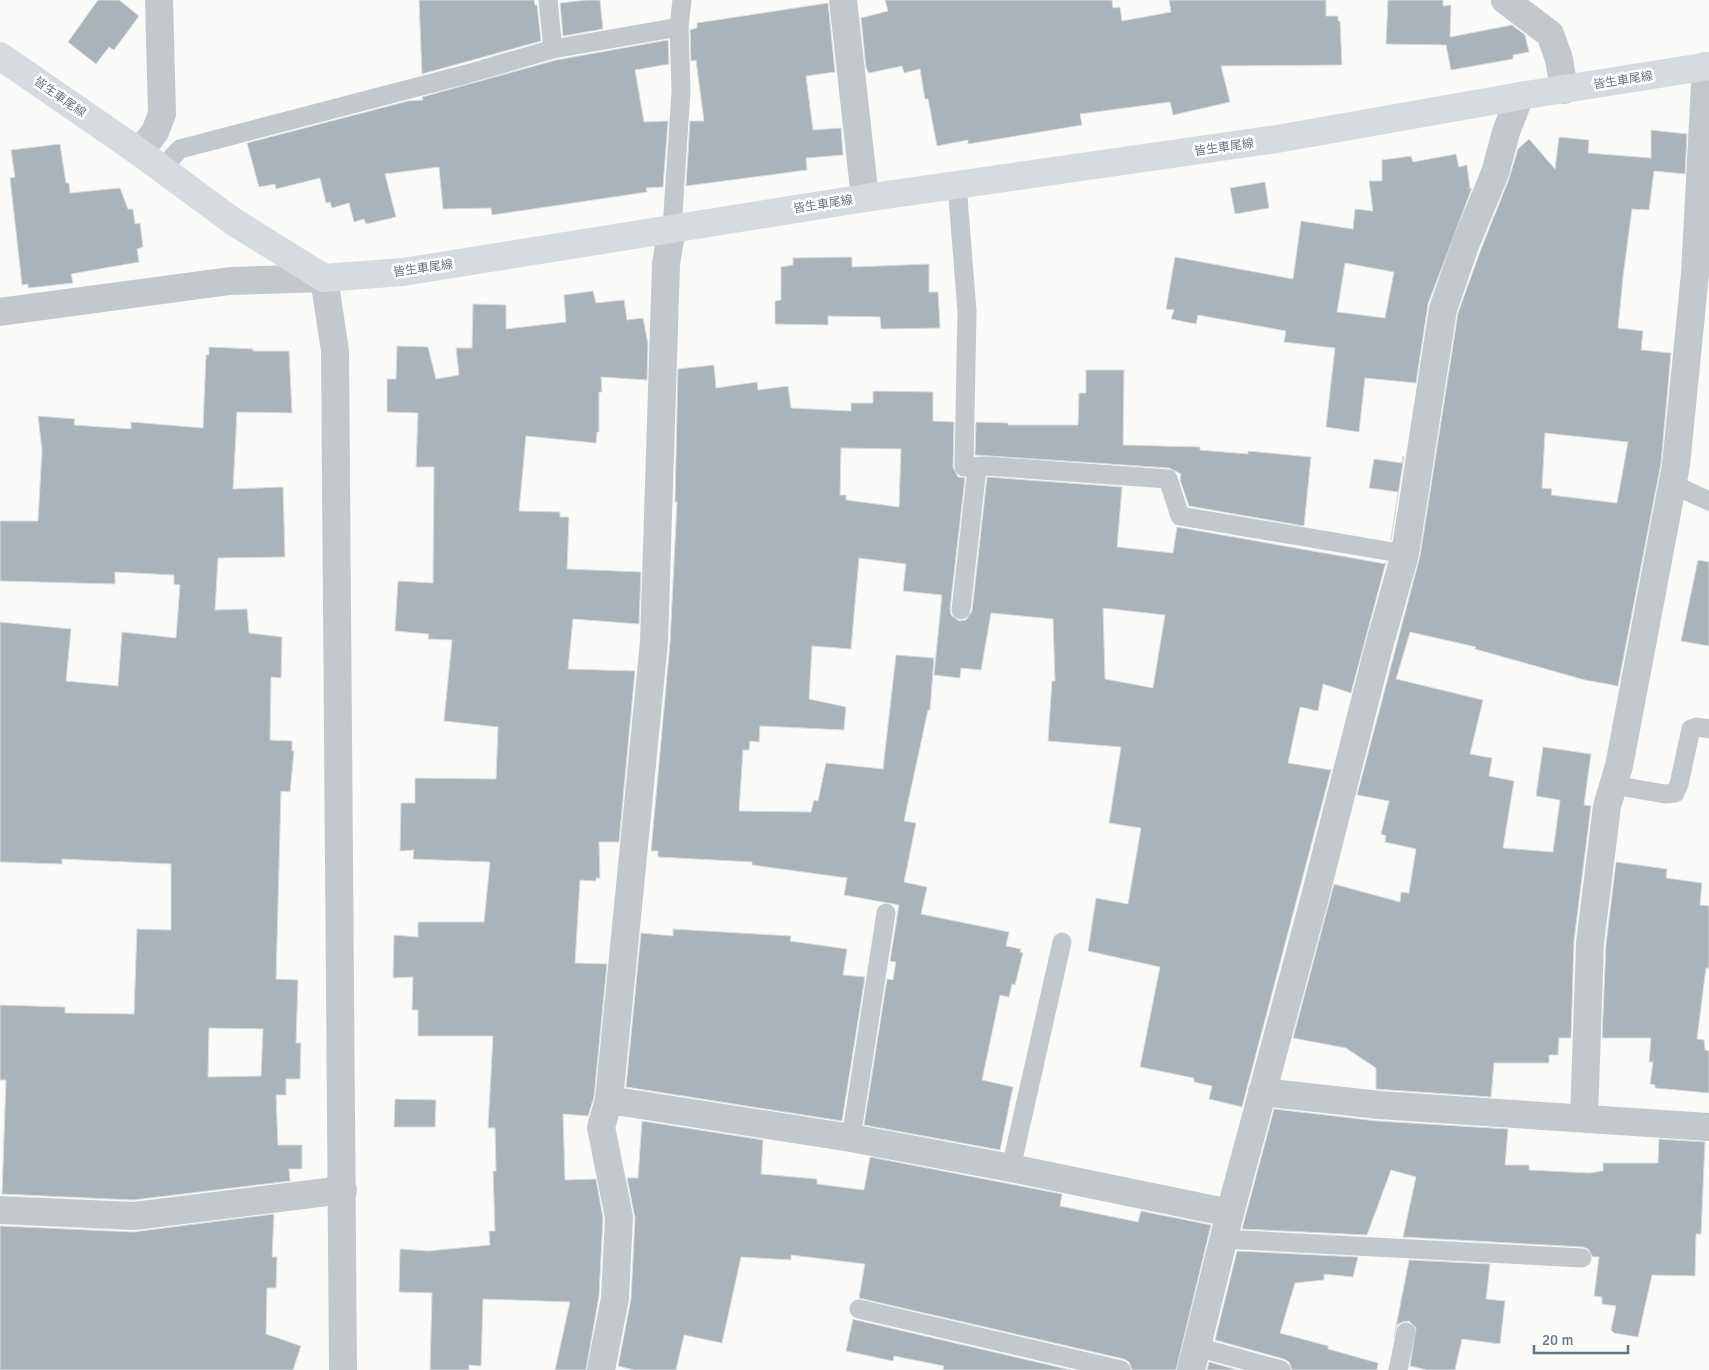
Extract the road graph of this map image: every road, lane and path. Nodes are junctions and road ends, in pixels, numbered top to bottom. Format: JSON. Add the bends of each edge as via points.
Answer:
{"nodes":[{"id":1,"x":159,"y":0,"type":"edge"},
{"id":2,"x":548,"y":0,"type":"edge"},
{"id":3,"x":682,"y":0,"type":"edge"},
{"id":4,"x":843,"y":0,"type":"edge"},
{"id":5,"x":1505,"y":0,"type":"edge"},
{"id":6,"x":679,"y":27,"type":"junction"},
{"id":7,"x":552,"y":49,"type":"junction"},
{"id":8,"x":0,"y":56,"type":"edge"},
{"id":9,"x":1708,"y":66,"type":"edge"},
{"id":10,"x":1564,"y":90,"type":"junction"},
{"id":11,"x":1520,"y":96,"type":"junction"},
{"id":12,"x":140,"y":152,"type":"junction"},
{"id":13,"x":161,"y":169,"type":"junction"},
{"id":14,"x":957,"y":184,"type":"junction"},
{"id":15,"x":865,"y":198,"type":"junction"},
{"id":16,"x":672,"y":228,"type":"junction"},
{"id":17,"x":1702,"y":275,"type":"edge"},
{"id":18,"x":324,"y":278,"type":"junction"},
{"id":19,"x":0,"y":312,"type":"edge"},
{"id":20,"x":978,"y":468,"type":"junction"},
{"id":21,"x":1672,"y":484,"type":"junction"},
{"id":22,"x":1709,"y":501,"type":"edge"},
{"id":23,"x":1405,"y":554,"type":"junction"},
{"id":24,"x":961,"y":610,"type":"dead end"},
{"id":25,"x":1709,"y":729,"type":"edge"},
{"id":26,"x":1613,"y":785,"type":"junction"},
{"id":27,"x":886,"y":913,"type":"dead end"},
{"id":28,"x":1062,"y":942,"type":"dead end"},
{"id":29,"x":1262,"y":1092,"type":"junction"},
{"id":30,"x":609,"y":1100,"type":"junction"},
{"id":31,"x":1584,"y":1119,"type":"junction"},
{"id":32,"x":1709,"y":1127,"type":"edge"},
{"id":33,"x":851,"y":1138,"type":"junction"},
{"id":34,"x":1011,"y":1168,"type":"junction"},
{"id":35,"x":342,"y":1190,"type":"junction"},
{"id":36,"x":0,"y":1210,"type":"edge"},
{"id":37,"x":1226,"y":1226,"type":"junction"},
{"id":38,"x":1582,"y":1258,"type":"dead end"},
{"id":39,"x":859,"y":1309,"type":"dead end"},
{"id":40,"x":1406,"y":1332,"type":"dead end"},
{"id":41,"x":1194,"y":1359,"type":"edge"},
{"id":42,"x":344,"y":1370,"type":"edge"},
{"id":43,"x":601,"y":1370,"type":"edge"},
{"id":44,"x":1121,"y":1370,"type":"edge"},
{"id":45,"x":1281,"y":1370,"type":"edge"},
{"id":46,"x":1398,"y":1370,"type":"edge"}],
"edges":[{"from":1,"to":12,"type":"street","via":[[162,114],[155,132]]},
{"from":2,"to":7,"type":"lane"},
{"from":3,"to":6,"type":"lane"},
{"from":4,"to":15,"type":"street"},
{"from":5,"to":10,"type":"street","via":[[1550,34]]},
{"from":6,"to":7,"type":"lane"},
{"from":6,"to":16,"type":"lane","via":[[681,91]]},
{"from":7,"to":13,"type":"lane","via":[[180,149]]},
{"from":8,"to":12,"type":"main road","name":"皆生車尾線"},
{"from":9,"to":10,"type":"main road","name":"皆生車尾線"},
{"from":9,"to":17,"type":"street"},
{"from":10,"to":11,"type":"main road","name":"皆生車尾線"},
{"from":11,"to":14,"type":"main road","name":"皆生車尾線","via":[[1277,139]]},
{"from":11,"to":23,"type":"street","via":[[1444,309]]},
{"from":12,"to":13,"type":"main road","name":"皆生車尾線"},
{"from":13,"to":18,"type":"main road","name":"皆生車尾線","via":[[234,222]]},
{"from":14,"to":15,"type":"main road","name":"皆生車尾線"},
{"from":14,"to":20,"type":"lane","via":[[966,312],[964,467]]},
{"from":15,"to":16,"type":"main road","name":"皆生車尾線"},
{"from":16,"to":18,"type":"main road","name":"皆生車尾線","via":[[403,272]]},
{"from":16,"to":30,"type":"street","via":[[666,264],[654,642]]},
{"from":17,"to":21,"type":"street"},
{"from":18,"to":19,"type":"street","via":[[230,281]]},
{"from":18,"to":35,"type":"street","via":[[335,351]]},
{"from":20,"to":23,"type":"lane","via":[[986,466],[1168,480],[1180,516]]},
{"from":20,"to":24,"type":"lane"},
{"from":21,"to":22,"type":"lane"},
{"from":21,"to":26,"type":"street"},
{"from":23,"to":29,"type":"street"},
{"from":25,"to":26,"type":"lane","via":[[1691,729],[1679,784],[1674,792],[1665,794]]},
{"from":26,"to":31,"type":"street","via":[[1607,806],[1590,943]]},
{"from":27,"to":33,"type":"lane"},
{"from":28,"to":34,"type":"lane"},
{"from":29,"to":31,"type":"street"},
{"from":29,"to":37,"type":"street"},
{"from":30,"to":33,"type":"street"},
{"from":30,"to":43,"type":"street","via":[[601,1127],[619,1217],[614,1298]]},
{"from":31,"to":32,"type":"street"},
{"from":33,"to":34,"type":"street"},
{"from":34,"to":37,"type":"street"},
{"from":35,"to":36,"type":"street","via":[[134,1216]]},
{"from":35,"to":42,"type":"street"},
{"from":37,"to":38,"type":"lane","via":[[1291,1241]]},
{"from":37,"to":41,"type":"street"},
{"from":39,"to":44,"type":"lane"},
{"from":40,"to":46,"type":"lane"},
{"from":41,"to":45,"type":"lane"}]}
